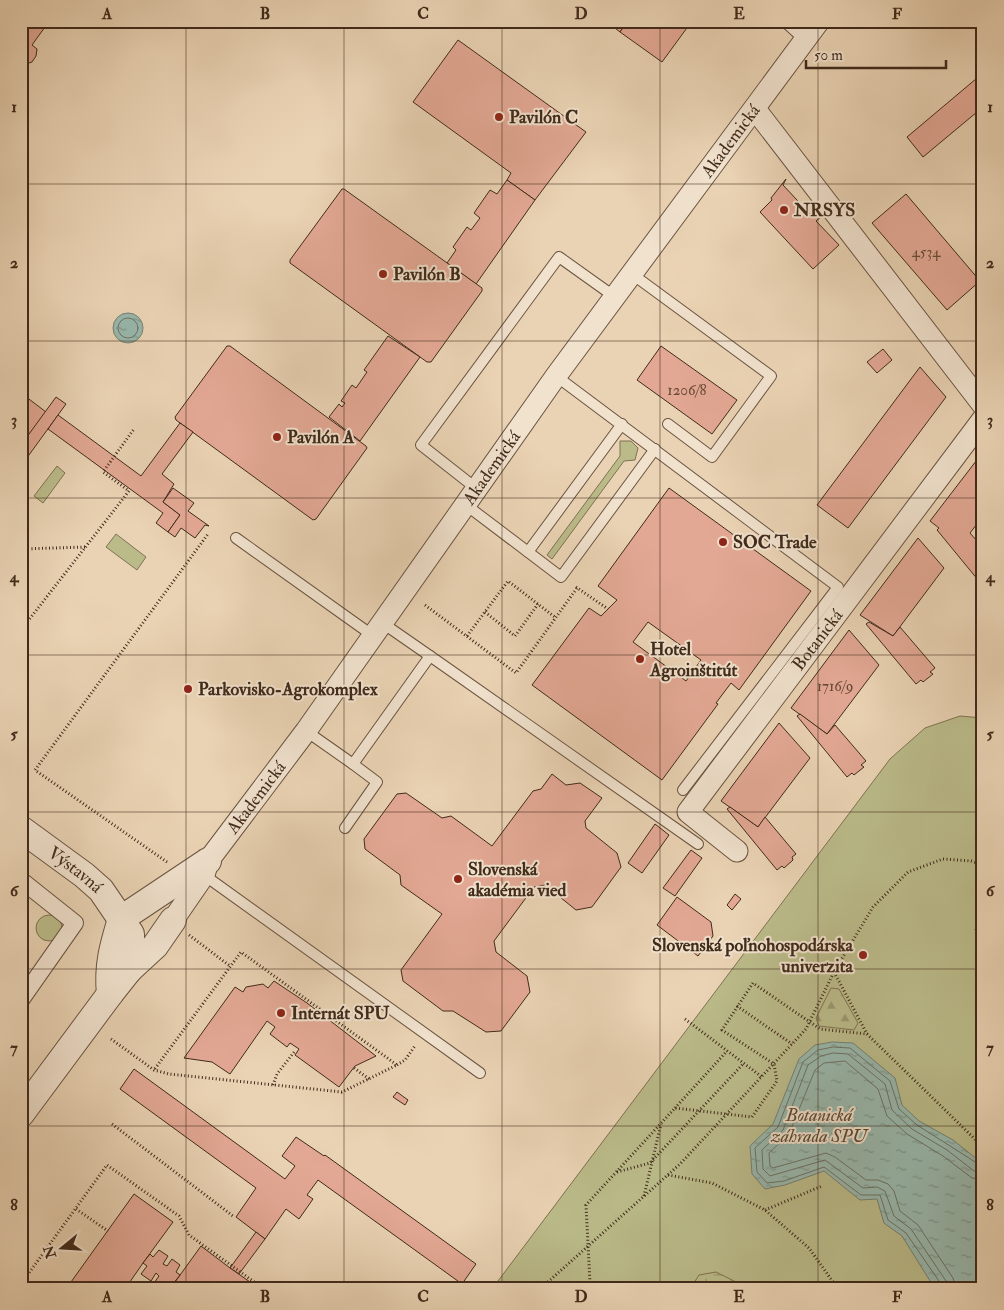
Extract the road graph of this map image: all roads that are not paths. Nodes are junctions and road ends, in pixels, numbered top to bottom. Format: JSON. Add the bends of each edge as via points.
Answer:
{"nodes":[{"id":1,"x":784,"y":21,"type":"edge"},
{"id":2,"x":819,"y":21,"type":"edge"},
{"id":3,"x":805,"y":40,"type":"junction"},
{"id":4,"x":755,"y":109,"type":"junction"},
{"id":5,"x":632,"y":274,"type":"junction"},
{"id":6,"x":615,"y":297,"type":"junction"},
{"id":7,"x":556,"y":376,"type":"junction"},
{"id":8,"x":983,"y":405,"type":"edge"},
{"id":9,"x":983,"y":419,"type":"edge"},
{"id":10,"x":622,"y":424,"type":"junction"},
{"id":11,"x":668,"y":424,"type":"dead end"},
{"id":12,"x":654,"y":449,"type":"junction"},
{"id":13,"x":472,"y":497,"type":"junction"},
{"id":14,"x":236,"y":538,"type":"dead end"},
{"id":15,"x":528,"y":552,"type":"junction"},
{"id":16,"x":376,"y":628,"type":"junction"},
{"id":17,"x":430,"y":656,"type":"junction"},
{"id":18,"x":306,"y":731,"type":"junction"},
{"id":19,"x":353,"y":764,"type":"junction"},
{"id":20,"x":683,"y":790,"type":"dead end"},
{"id":21,"x":345,"y":828,"type":"dead end"},
{"id":22,"x":21,"y":829,"type":"edge"},
{"id":23,"x":698,"y":844,"type":"dead end"},
{"id":24,"x":737,"y":851,"type":"dead end"},
{"id":25,"x":206,"y":868,"type":"junction"},
{"id":26,"x":21,"y":880,"type":"edge"},
{"id":27,"x":101,"y":890,"type":"junction"},
{"id":28,"x":156,"y":894,"type":"junction"},
{"id":29,"x":121,"y":919,"type":"junction"},
{"id":30,"x":180,"y":927,"type":"junction"},
{"id":31,"x":129,"y":970,"type":"junction"},
{"id":32,"x":110,"y":994,"type":"junction"},
{"id":33,"x":21,"y":1000,"type":"edge"},
{"id":34,"x":480,"y":1073,"type":"dead end"},
{"id":35,"x":21,"y":1114,"type":"edge"}],
"edges":[{"from":1,"to":3,"type":"lane"},
{"from":2,"to":3,"type":"street","name":"Akademická"},
{"from":3,"to":4,"type":"street","name":"Akademická"},
{"from":4,"to":5,"type":"street","name":"Akademická"},
{"from":4,"to":8,"type":"street"},
{"from":5,"to":6,"type":"street","name":"Akademická"},
{"from":5,"to":11,"type":"lane","via":[[771,376],[712,457]]},
{"from":6,"to":7,"type":"street","name":"Akademická"},
{"from":6,"to":13,"type":"lane","via":[[558,257],[421,446]]},
{"from":7,"to":10,"type":"lane"},
{"from":7,"to":13,"type":"street","name":"Akademická"},
{"from":9,"to":24,"type":"street","name":"Botanická","via":[[688,812]]},
{"from":10,"to":12,"type":"lane"},
{"from":10,"to":15,"type":"lane"},
{"from":12,"to":15,"type":"lane","via":[[562,577]]},
{"from":12,"to":20,"type":"lane","via":[[838,586]]},
{"from":13,"to":15,"type":"lane"},
{"from":13,"to":16,"type":"street","name":"Akademická"},
{"from":14,"to":16,"type":"lane"},
{"from":16,"to":17,"type":"lane"},
{"from":16,"to":18,"type":"street","name":"Akademická"},
{"from":17,"to":19,"type":"lane"},
{"from":17,"to":23,"type":"lane"},
{"from":18,"to":19,"type":"lane"},
{"from":18,"to":25,"type":"street","name":"Akademická"},
{"from":19,"to":21,"type":"lane","via":[[377,782]]},
{"from":22,"to":27,"type":"street","name":"Výstavná"},
{"from":25,"to":28,"type":"street"},
{"from":25,"to":30,"type":"street","name":"Akademická"},
{"from":25,"to":34,"type":"lane"},
{"from":26,"to":33,"type":"street","via":[[75,923]]},
{"from":27,"to":28,"type":"street"},
{"from":27,"to":29,"type":"street","name":"Výstavná"},
{"from":28,"to":29,"type":"street"},
{"from":29,"to":30,"type":"street"},
{"from":29,"to":31,"type":"street","name":"Výstavná","via":[[131,934]]},
{"from":29,"to":32,"type":"street","via":[[110,954]]},
{"from":30,"to":31,"type":"street"},
{"from":31,"to":32,"type":"street"},
{"from":32,"to":35,"type":"street"}]}
